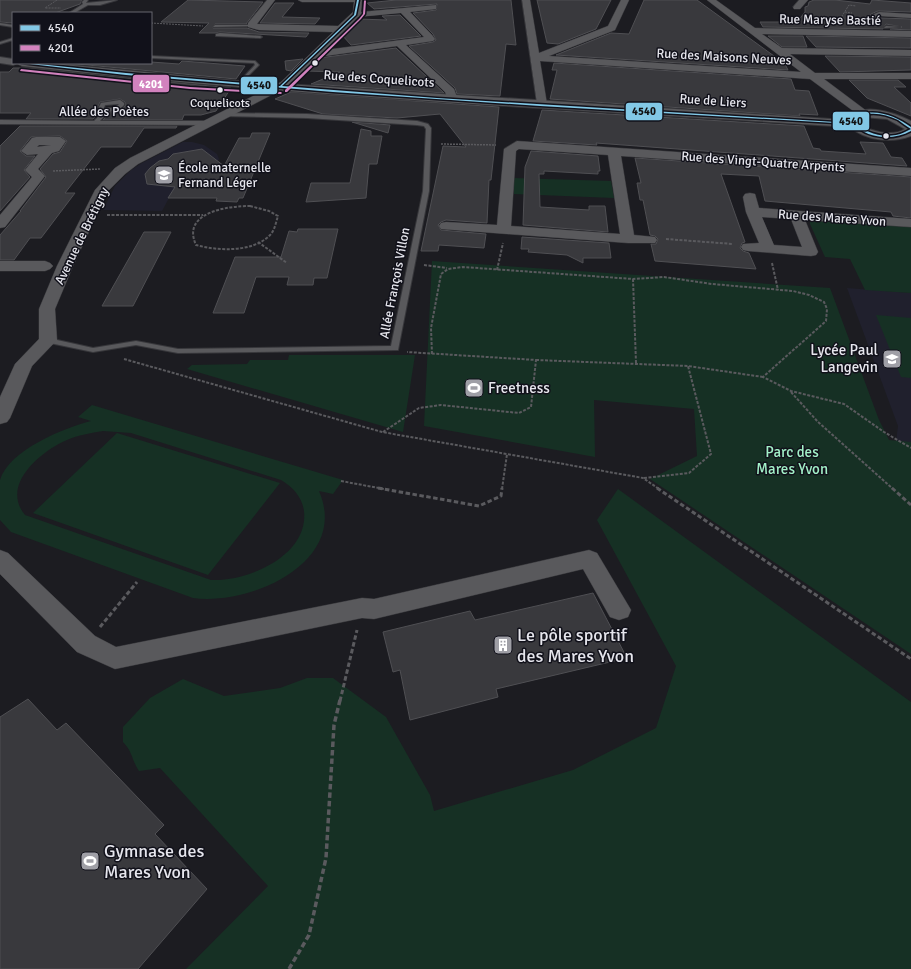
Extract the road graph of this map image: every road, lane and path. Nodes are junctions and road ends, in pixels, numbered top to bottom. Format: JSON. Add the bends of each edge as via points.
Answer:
{"nodes":[{"id":1,"x":57,"y":0,"type":"edge"},
{"id":2,"x":115,"y":0,"type":"edge"},
{"id":3,"x":272,"y":0,"type":"edge"},
{"id":4,"x":302,"y":0,"type":"edge"},
{"id":5,"x":353,"y":0,"type":"edge"},
{"id":6,"x":358,"y":0,"type":"edge"},
{"id":7,"x":424,"y":0,"type":"edge"},
{"id":8,"x":526,"y":0,"type":"edge"},
{"id":9,"x":626,"y":0,"type":"edge"},
{"id":10,"x":711,"y":0,"type":"edge"},
{"id":11,"x":804,"y":0,"type":"edge"},
{"id":12,"x":87,"y":2,"type":"edge"},
{"id":13,"x":856,"y":6,"type":"dead end"},
{"id":14,"x":798,"y":7,"type":"dead end"},
{"id":15,"x":78,"y":9,"type":"junction"},
{"id":16,"x":403,"y":10,"type":"junction"},
{"id":17,"x":73,"y":12,"type":"edge"},
{"id":18,"x":355,"y":15,"type":"junction"},
{"id":19,"x":911,"y":16,"type":"edge"},
{"id":20,"x":850,"y":17,"type":"joint"},
{"id":21,"x":152,"y":23,"type":"edge"},
{"id":22,"x":875,"y":23,"type":"junction"},
{"id":23,"x":0,"y":24,"type":"edge"},
{"id":24,"x":12,"y":26,"type":"edge"},
{"id":25,"x":215,"y":26,"type":"joint"},
{"id":26,"x":234,"y":26,"type":"junction"},
{"id":27,"x":253,"y":26,"type":"junction"},
{"id":28,"x":886,"y":27,"type":"dead end"},
{"id":29,"x":898,"y":27,"type":"junction"},
{"id":30,"x":224,"y":29,"type":"dead end"},
{"id":31,"x":341,"y":29,"type":"junction"},
{"id":32,"x":753,"y":31,"type":"junction"},
{"id":33,"x":909,"y":33,"type":"edge"},
{"id":34,"x":220,"y":34,"type":"dead end"},
{"id":35,"x":260,"y":37,"type":"dead end"},
{"id":36,"x":12,"y":39,"type":"edge"},
{"id":37,"x":0,"y":43,"type":"edge"},
{"id":38,"x":12,"y":44,"type":"edge"},
{"id":39,"x":400,"y":44,"type":"junction"},
{"id":40,"x":778,"y":51,"type":"junction"},
{"id":41,"x":911,"y":53,"type":"edge"},
{"id":42,"x":316,"y":54,"type":"junction"},
{"id":43,"x":152,"y":57,"type":"edge"},
{"id":44,"x":535,"y":57,"type":"junction"},
{"id":45,"x":0,"y":60,"type":"edge"},
{"id":46,"x":12,"y":62,"type":"edge"},
{"id":47,"x":31,"y":64,"type":"edge"},
{"id":48,"x":813,"y":76,"type":"junction"},
{"id":49,"x":911,"y":76,"type":"edge"},
{"id":50,"x":239,"y":84,"type":"junction"},
{"id":51,"x":281,"y":86,"type":"junction"},
{"id":52,"x":452,"y":98,"type":"junction"},
{"id":53,"x":542,"y":104,"type":"junction"},
{"id":54,"x":106,"y":111,"type":"dead end"},
{"id":55,"x":864,"y":114,"type":"junction"},
{"id":56,"x":224,"y":115,"type":"junction"},
{"id":57,"x":0,"y":122,"type":"edge"},
{"id":58,"x":95,"y":123,"type":"junction"},
{"id":59,"x":208,"y":123,"type":"junction"},
{"id":60,"x":852,"y":124,"type":"junction"},
{"id":61,"x":911,"y":127,"type":"edge"},
{"id":62,"x":428,"y":144,"type":"junction"},
{"id":63,"x":512,"y":146,"type":"junction"},
{"id":64,"x":48,"y":150,"type":"dead end"},
{"id":65,"x":614,"y":152,"type":"junction"},
{"id":66,"x":120,"y":171,"type":"junction"},
{"id":67,"x":911,"y":172,"type":"edge"},
{"id":68,"x":37,"y":175,"type":"junction"},
{"id":69,"x":750,"y":197,"type":"dead end"},
{"id":70,"x":0,"y":199,"type":"edge"},
{"id":71,"x":20,"y":199,"type":"junction"},
{"id":72,"x":753,"y":212,"type":"junction"},
{"id":73,"x":90,"y":214,"type":"junction"},
{"id":74,"x":202,"y":215,"type":"junction"},
{"id":75,"x":796,"y":215,"type":"junction"},
{"id":76,"x":911,"y":223,"type":"edge"},
{"id":77,"x":0,"y":224,"type":"edge"},
{"id":78,"x":446,"y":226,"type":"dead end"},
{"id":79,"x":504,"y":230,"type":"junction"},
{"id":80,"x":628,"y":239,"type":"junction"},
{"id":81,"x":650,"y":240,"type":"joint"},
{"id":82,"x":258,"y":242,"type":"junction"},
{"id":83,"x":748,"y":247,"type":"joint"},
{"id":84,"x":768,"y":248,"type":"junction"},
{"id":85,"x":287,"y":263,"type":"dead end"},
{"id":86,"x":411,"y":264,"type":"junction"},
{"id":87,"x":0,"y":266,"type":"edge"},
{"id":88,"x":45,"y":266,"type":"dead end"},
{"id":89,"x":448,"y":268,"type":"junction"},
{"id":90,"x":497,"y":270,"type":"junction"},
{"id":91,"x":633,"y":279,"type":"junction"},
{"id":92,"x":778,"y":290,"type":"junction"},
{"id":93,"x":48,"y":340,"type":"junction"},
{"id":94,"x":395,"y":348,"type":"junction"},
{"id":95,"x":93,"y":350,"type":"junction"},
{"id":96,"x":432,"y":354,"type":"junction"},
{"id":97,"x":536,"y":360,"type":"junction"},
{"id":98,"x":636,"y":363,"type":"junction"},
{"id":99,"x":688,"y":366,"type":"junction"},
{"id":100,"x":762,"y":377,"type":"junction"},
{"id":101,"x":791,"y":391,"type":"junction"},
{"id":102,"x":0,"y":418,"type":"edge"},
{"id":103,"x":382,"y":432,"type":"junction"},
{"id":104,"x":911,"y":448,"type":"edge"},
{"id":105,"x":507,"y":454,"type":"junction"},
{"id":106,"x":643,"y":478,"type":"junction"},
{"id":107,"x":341,"y":481,"type":"dead end"},
{"id":108,"x":911,"y":506,"type":"edge"},
{"id":109,"x":0,"y":560,"type":"edge"},
{"id":110,"x":137,"y":582,"type":"dead end"},
{"id":111,"x":362,"y":608,"type":"junction"},
{"id":112,"x":619,"y":610,"type":"dead end"},
{"id":113,"x":86,"y":644,"type":"junction"},
{"id":114,"x":911,"y":660,"type":"edge"},
{"id":115,"x":289,"y":969,"type":"edge"}],
"edges":[{"from":1,"to":15,"type":"path","via":[[45,8]]},
{"from":2,"to":12,"type":"lane","via":[[104,4]]},
{"from":3,"to":27,"type":"street","via":[[251,23]]},
{"from":4,"to":6,"type":"street"},
{"from":5,"to":6,"type":"street"},
{"from":6,"to":18,"type":"street"},
{"from":7,"to":16,"type":"street","via":[[433,7]]},
{"from":8,"to":44,"type":"street"},
{"from":9,"to":44,"type":"street","via":[[612,28],[549,54]]},
{"from":10,"to":32,"type":"street","via":[[728,10]]},
{"from":11,"to":14,"type":"street"},
{"from":12,"to":15,"type":"lane"},
{"from":13,"to":20,"type":"path","via":[[849,6]]},
{"from":15,"to":17,"type":"lane"},
{"from":16,"to":18,"type":"street"},
{"from":16,"to":39,"type":"street","via":[[416,21],[416,25],[430,39]]},
{"from":18,"to":31,"type":"street","name":"Avenue de Brétigny"},
{"from":19,"to":22,"type":"street","via":[[879,14],[872,20]]},
{"from":20,"to":22,"type":"street","name":"Rue Maryse Bastié"},
{"from":21,"to":25,"type":"path"},
{"from":22,"to":29,"type":"street","name":"Rue Maryse Bastié","via":[[892,23]]},
{"from":23,"to":24,"type":"lane"},
{"from":25,"to":26,"type":"lane"},
{"from":26,"to":27,"type":"lane"},
{"from":26,"to":30,"type":"lane"},
{"from":27,"to":31,"type":"street"},
{"from":28,"to":29,"type":"lane"},
{"from":29,"to":33,"type":"street","name":"Rue Maryse Bastié"},
{"from":31,"to":42,"type":"street","name":"Avenue de Brétigny"},
{"from":32,"to":33,"type":"street","name":"Rue Maryse Bastié"},
{"from":32,"to":40,"type":"street"},
{"from":34,"to":35,"type":"lane","via":[[218,35]]},
{"from":36,"to":37,"type":"lane"},
{"from":37,"to":38,"type":"lane"},
{"from":39,"to":42,"type":"street"},
{"from":39,"to":52,"type":"street","via":[[450,91]]},
{"from":40,"to":41,"type":"street"},
{"from":40,"to":48,"type":"street"},
{"from":42,"to":51,"type":"street","name":"Avenue de Brétigny"},
{"from":43,"to":50,"type":"lane","via":[[255,62],[257,65]]},
{"from":44,"to":48,"type":"street","name":"Rue des Maisons Neuves"},
{"from":44,"to":53,"type":"street"},
{"from":45,"to":46,"type":"street"},
{"from":47,"to":50,"type":"street","name":"Rue des Coquelicots"},
{"from":48,"to":49,"type":"street","name":"Rue des Maisons Neuves"},
{"from":48,"to":55,"type":"street"},
{"from":50,"to":51,"type":"street","name":"Rue des Coquelicots"},
{"from":51,"to":52,"type":"street","name":"Rue des Coquelicots"},
{"from":51,"to":56,"type":"street","name":"Avenue de Brétigny"},
{"from":52,"to":53,"type":"street","name":"Rue de Liers"},
{"from":53,"to":60,"type":"street","name":"Rue de Liers"},
{"from":54,"to":58,"type":"lane"},
{"from":55,"to":60,"type":"street","via":[[854,116],[850,121]]},
{"from":55,"to":61,"type":"street","via":[[895,118]]},
{"from":56,"to":59,"type":"street","name":"Avenue de Brétigny"},
{"from":56,"to":62,"type":"lane","name":"Allée François Villon","via":[[307,116],[417,122],[426,125],[429,130]]},
{"from":57,"to":58,"type":"lane","name":"Allée des Poètes"},
{"from":58,"to":59,"type":"lane","name":"Allée des Poètes"},
{"from":59,"to":66,"type":"street","name":"Avenue de Brétigny","via":[[144,155]]},
{"from":60,"to":61,"type":"street","via":[[870,133],[887,136],[903,135]]},
{"from":62,"to":63,"type":"path"},
{"from":62,"to":86,"type":"lane","name":"Allée François Villon","via":[[426,191]]},
{"from":63,"to":65,"type":"street","name":"Rue des Vingt-Quatre Arpents"},
{"from":63,"to":79,"type":"street"},
{"from":64,"to":68,"type":"street","via":[[31,170]]},
{"from":65,"to":67,"type":"street","name":"Rue des Vingt-Quatre Arpents"},
{"from":65,"to":80,"type":"street"},
{"from":66,"to":68,"type":"path","via":[[83,169],[49,171]]},
{"from":66,"to":73,"type":"street","name":"Avenue de Brétigny","via":[[102,190]]},
{"from":68,"to":71,"type":"street","via":[[39,176]]},
{"from":69,"to":72,"type":"street"},
{"from":70,"to":71,"type":"street"},
{"from":71,"to":77,"type":"street"},
{"from":72,"to":75,"type":"street","name":"Rue des Mares Yvon"},
{"from":72,"to":84,"type":"street"},
{"from":73,"to":74,"type":"path"},
{"from":73,"to":93,"type":"street","name":"Avenue de Brétigny","via":[[47,309]]},
{"from":74,"to":82,"type":"path","via":[[191,232],[196,245],[217,250],[248,246]]},
{"from":74,"to":82,"type":"path","via":[[245,205],[269,210],[278,216],[276,224],[272,233]]},
{"from":75,"to":76,"type":"street","name":"Rue des Mares Yvon"},
{"from":75,"to":84,"type":"street","via":[[811,252]]},
{"from":78,"to":79,"type":"street"},
{"from":79,"to":80,"type":"street"},
{"from":79,"to":90,"type":"path"},
{"from":80,"to":81,"type":"street"},
{"from":81,"to":83,"type":"path","via":[[656,238],[738,244]]},
{"from":82,"to":85,"type":"path"},
{"from":83,"to":84,"type":"street"},
{"from":84,"to":92,"type":"path"},
{"from":86,"to":89,"type":"path"},
{"from":86,"to":94,"type":"lane","name":"Allée François Villon"},
{"from":87,"to":88,"type":"street"},
{"from":89,"to":90,"type":"path"},
{"from":89,"to":96,"type":"path","via":[[441,274],[430,328]]},
{"from":90,"to":91,"type":"path"},
{"from":91,"to":92,"type":"path","via":[[664,277]]},
{"from":91,"to":98,"type":"path"},
{"from":92,"to":100,"type":"path","via":[[809,295],[824,302],[827,309],[826,321]]},
{"from":93,"to":95,"type":"lane","name":"Allée François Villon"},
{"from":93,"to":102,"type":"street","via":[[24,364]]},
{"from":94,"to":95,"type":"lane","name":"Allée François Villon","via":[[178,351],[136,343]]},
{"from":94,"to":96,"type":"path","via":[[417,354]]},
{"from":95,"to":103,"type":"path"},
{"from":96,"to":97,"type":"path"},
{"from":97,"to":98,"type":"path"},
{"from":97,"to":103,"type":"path","via":[[532,407],[519,413],[441,405],[419,408]]},
{"from":98,"to":99,"type":"path"},
{"from":99,"to":100,"type":"path"},
{"from":99,"to":106,"type":"path","via":[[711,454],[689,473]]},
{"from":100,"to":101,"type":"path"},
{"from":101,"to":104,"type":"path","via":[[844,404]]},
{"from":101,"to":108,"type":"path","via":[[818,422]]},
{"from":103,"to":105,"type":"path"},
{"from":105,"to":106,"type":"path"},
{"from":105,"to":107,"type":"path","via":[[501,496],[479,506]]},
{"from":106,"to":114,"type":"path"},
{"from":109,"to":113,"type":"street"},
{"from":110,"to":113,"type":"path"},
{"from":111,"to":112,"type":"street","via":[[374,609],[590,559]]},
{"from":111,"to":113,"type":"street","via":[[116,658]]},
{"from":111,"to":115,"type":"path","via":[[334,725],[326,858],[309,935]]}]}
